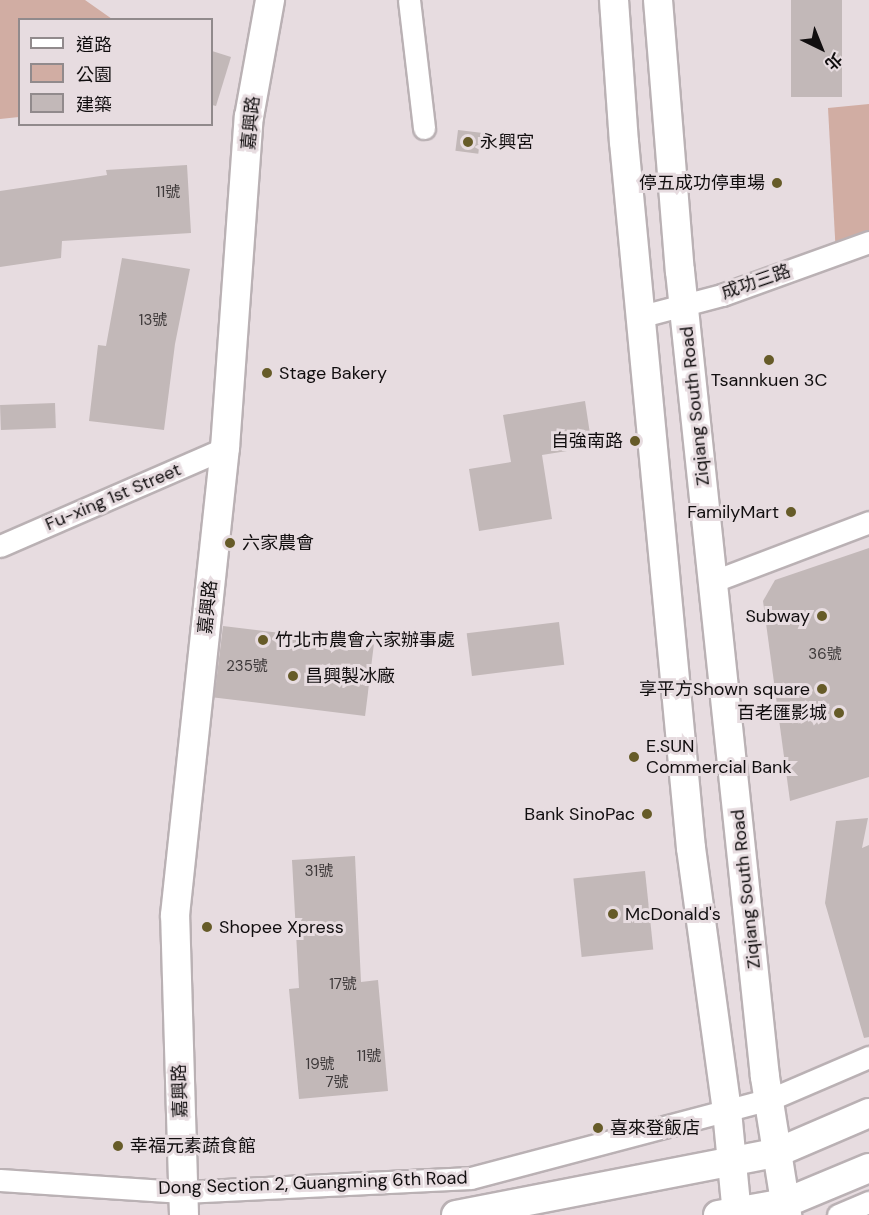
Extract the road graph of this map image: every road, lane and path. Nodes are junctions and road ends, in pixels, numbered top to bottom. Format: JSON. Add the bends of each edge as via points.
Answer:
{"nodes":[{"id":1,"x":270,"y":0,"type":"edge"},
{"id":2,"x":409,"y":0,"type":"edge"},
{"id":3,"x":614,"y":0,"type":"edge"},
{"id":4,"x":658,"y":0,"type":"edge"},
{"id":5,"x":424,"y":128,"type":"dead end"},
{"id":6,"x":869,"y":242,"type":"edge"},
{"id":7,"x":684,"y":305,"type":"junction"},
{"id":8,"x":642,"y":316,"type":"junction"},
{"id":9,"x":225,"y":448,"type":"junction"},
{"id":10,"x":869,"y":522,"type":"edge"},
{"id":11,"x":0,"y":546,"type":"edge"},
{"id":12,"x":714,"y":581,"type":"junction"},
{"id":13,"x":869,"y":1057,"type":"edge"},
{"id":14,"x":771,"y":1100,"type":"junction"},
{"id":15,"x":727,"y":1111,"type":"junction"},
{"id":16,"x":869,"y":1113,"type":"edge"},
{"id":17,"x":776,"y":1153,"type":"junction"},
{"id":18,"x":733,"y":1162,"type":"junction"},
{"id":19,"x":869,"y":1168,"type":"edge"},
{"id":20,"x":0,"y":1180,"type":"edge"},
{"id":21,"x":869,"y":1202,"type":"edge"},
{"id":22,"x":184,"y":1204,"type":"edge"},
{"id":23,"x":786,"y":1209,"type":"edge"},
{"id":24,"x":730,"y":1214,"type":"edge"},
{"id":25,"x":456,"y":1215,"type":"edge"},
{"id":26,"x":838,"y":1215,"type":"edge"}],
"edges":[{"from":1,"to":9,"type":"main road","name":"嘉興路","via":[[249,117]]},
{"from":2,"to":5,"type":"street"},
{"from":3,"to":8,"type":"main road"},
{"from":4,"to":7,"type":"main road","name":"Ziqiang South Road"},
{"from":6,"to":7,"type":"street","name":"成功三路"},
{"from":7,"to":8,"type":"street","name":"成功三路"},
{"from":7,"to":12,"type":"main road","name":"Ziqiang South Road"},
{"from":8,"to":15,"type":"main road","via":[[691,848]]},
{"from":9,"to":11,"type":"street","name":"Fu-xing 1st Street"},
{"from":9,"to":22,"type":"main road","name":"嘉興路","via":[[175,915]]},
{"from":10,"to":12,"type":"street"},
{"from":12,"to":14,"type":"main road","name":"Ziqiang South Road","via":[[765,1077]]},
{"from":13,"to":14,"type":"street","name":"Dong Section 2, Guangming 6th Road"},
{"from":14,"to":15,"type":"street","name":"Dong Section 2, Guangming 6th Road"},
{"from":14,"to":17,"type":"main road","name":"Ziqiang South Road"},
{"from":15,"to":18,"type":"main road"},
{"from":15,"to":22,"type":"street","name":"Dong Section 2, Guangming 6th Road","via":[[471,1178]]},
{"from":16,"to":17,"type":"main road","name":"Dong Section 2, Guangming 6th Road"},
{"from":17,"to":18,"type":"main road","name":"Dong Section 2, Guangming 6th Road"},
{"from":17,"to":23,"type":"main road","name":"Ziqiang South Road"},
{"from":18,"to":24,"type":"main road"},
{"from":18,"to":25,"type":"main road","name":"Dong Section 2, Guangming 6th Road"},
{"from":19,"to":23,"type":"main road"},
{"from":20,"to":22,"type":"street","name":"Dong Section 2, Guangming 6th Road"},
{"from":21,"to":26,"type":"street"},
{"from":23,"to":24,"type":"main road"}]}
